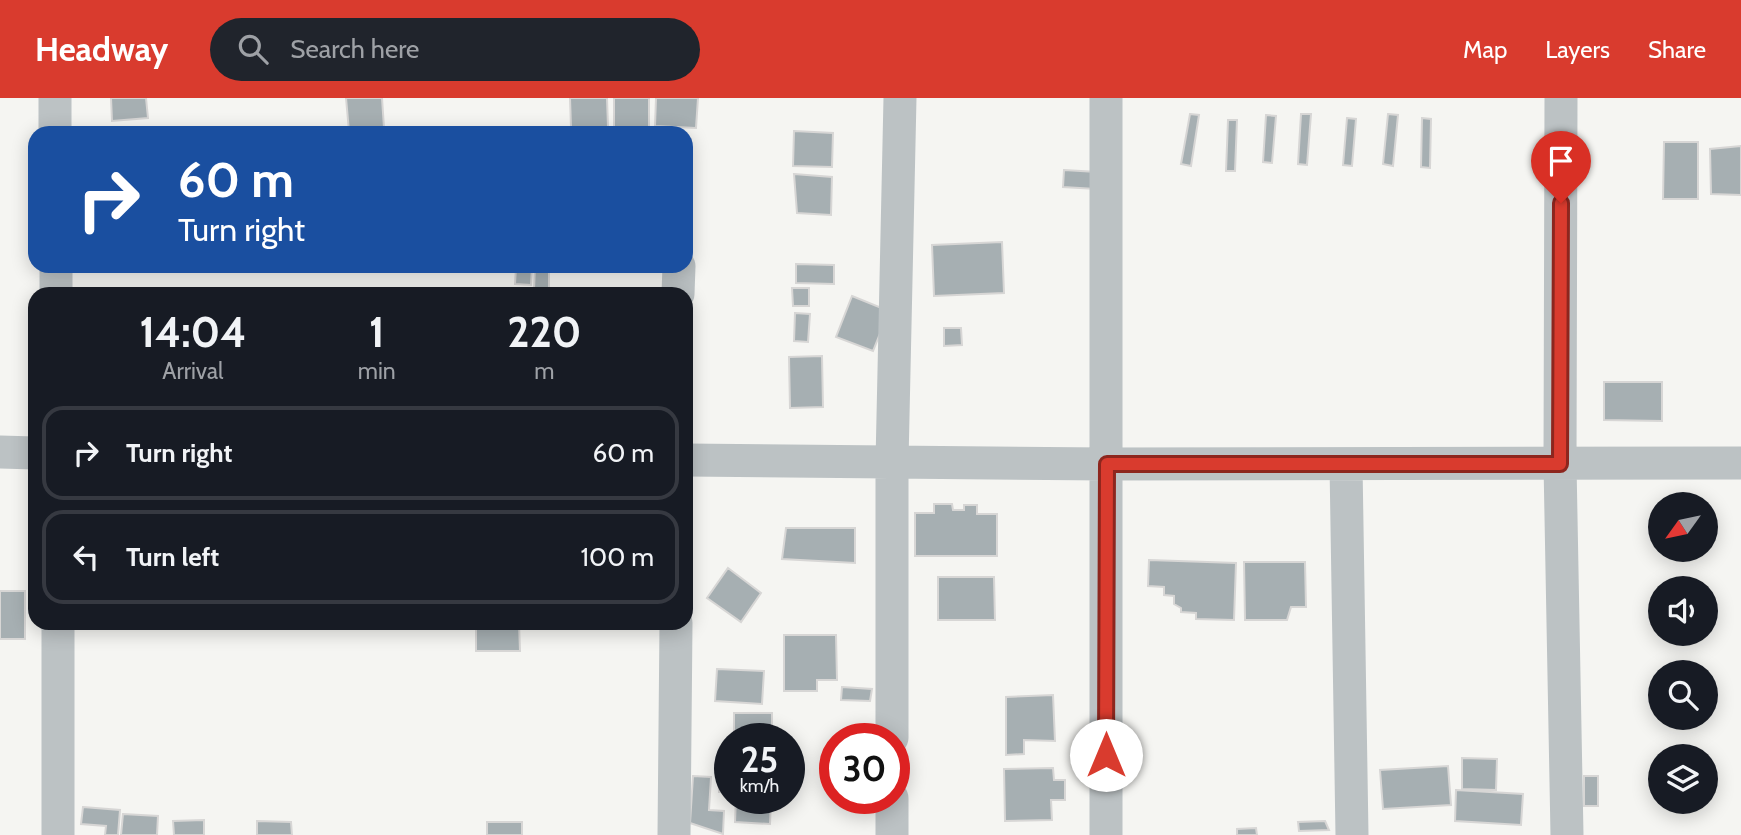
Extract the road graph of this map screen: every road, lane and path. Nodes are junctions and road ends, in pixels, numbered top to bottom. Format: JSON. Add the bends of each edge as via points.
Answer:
{"nodes":[{"id":1,"x":55,"y":98,"type":"edge"},
{"id":2,"x":900,"y":98,"type":"edge"},
{"id":3,"x":1106,"y":98,"type":"edge"},
{"id":4,"x":1561,"y":98,"type":"edge"},
{"id":5,"x":55,"y":126,"type":"edge"},
{"id":6,"x":0,"y":453,"type":"edge"},
{"id":7,"x":28,"y":453,"type":"edge"},
{"id":8,"x":693,"y":460,"type":"edge"},
{"id":9,"x":892,"y":462,"type":"junction"},
{"id":10,"x":1741,"y":463,"type":"edge"},
{"id":11,"x":1107,"y":464,"type":"junction"},
{"id":12,"x":1346,"y":464,"type":"junction"},
{"id":13,"x":1560,"y":464,"type":"junction"},
{"id":14,"x":58,"y":630,"type":"edge"},
{"id":15,"x":676,"y":630,"type":"edge"},
{"id":16,"x":892,"y":723,"type":"edge"},
{"id":17,"x":892,"y":814,"type":"edge"},
{"id":18,"x":58,"y":835,"type":"edge"},
{"id":19,"x":674,"y":835,"type":"edge"},
{"id":20,"x":892,"y":835,"type":"edge"},
{"id":21,"x":1106,"y":835,"type":"edge"},
{"id":22,"x":1352,"y":835,"type":"edge"},
{"id":23,"x":1567,"y":835,"type":"edge"}],
"edges":[{"from":1,"to":5,"type":"street"},
{"from":2,"to":9,"type":"street"},
{"from":3,"to":11,"type":"street"},
{"from":4,"to":13,"type":"street"},
{"from":6,"to":7,"type":"street"},
{"from":8,"to":9,"type":"street"},
{"from":9,"to":11,"type":"street"},
{"from":9,"to":16,"type":"street"},
{"from":10,"to":13,"type":"street"},
{"from":11,"to":12,"type":"street"},
{"from":11,"to":21,"type":"street"},
{"from":12,"to":13,"type":"street"},
{"from":12,"to":22,"type":"street"},
{"from":13,"to":23,"type":"street"},
{"from":14,"to":18,"type":"street"},
{"from":15,"to":19,"type":"street"},
{"from":17,"to":20,"type":"street"}]}
